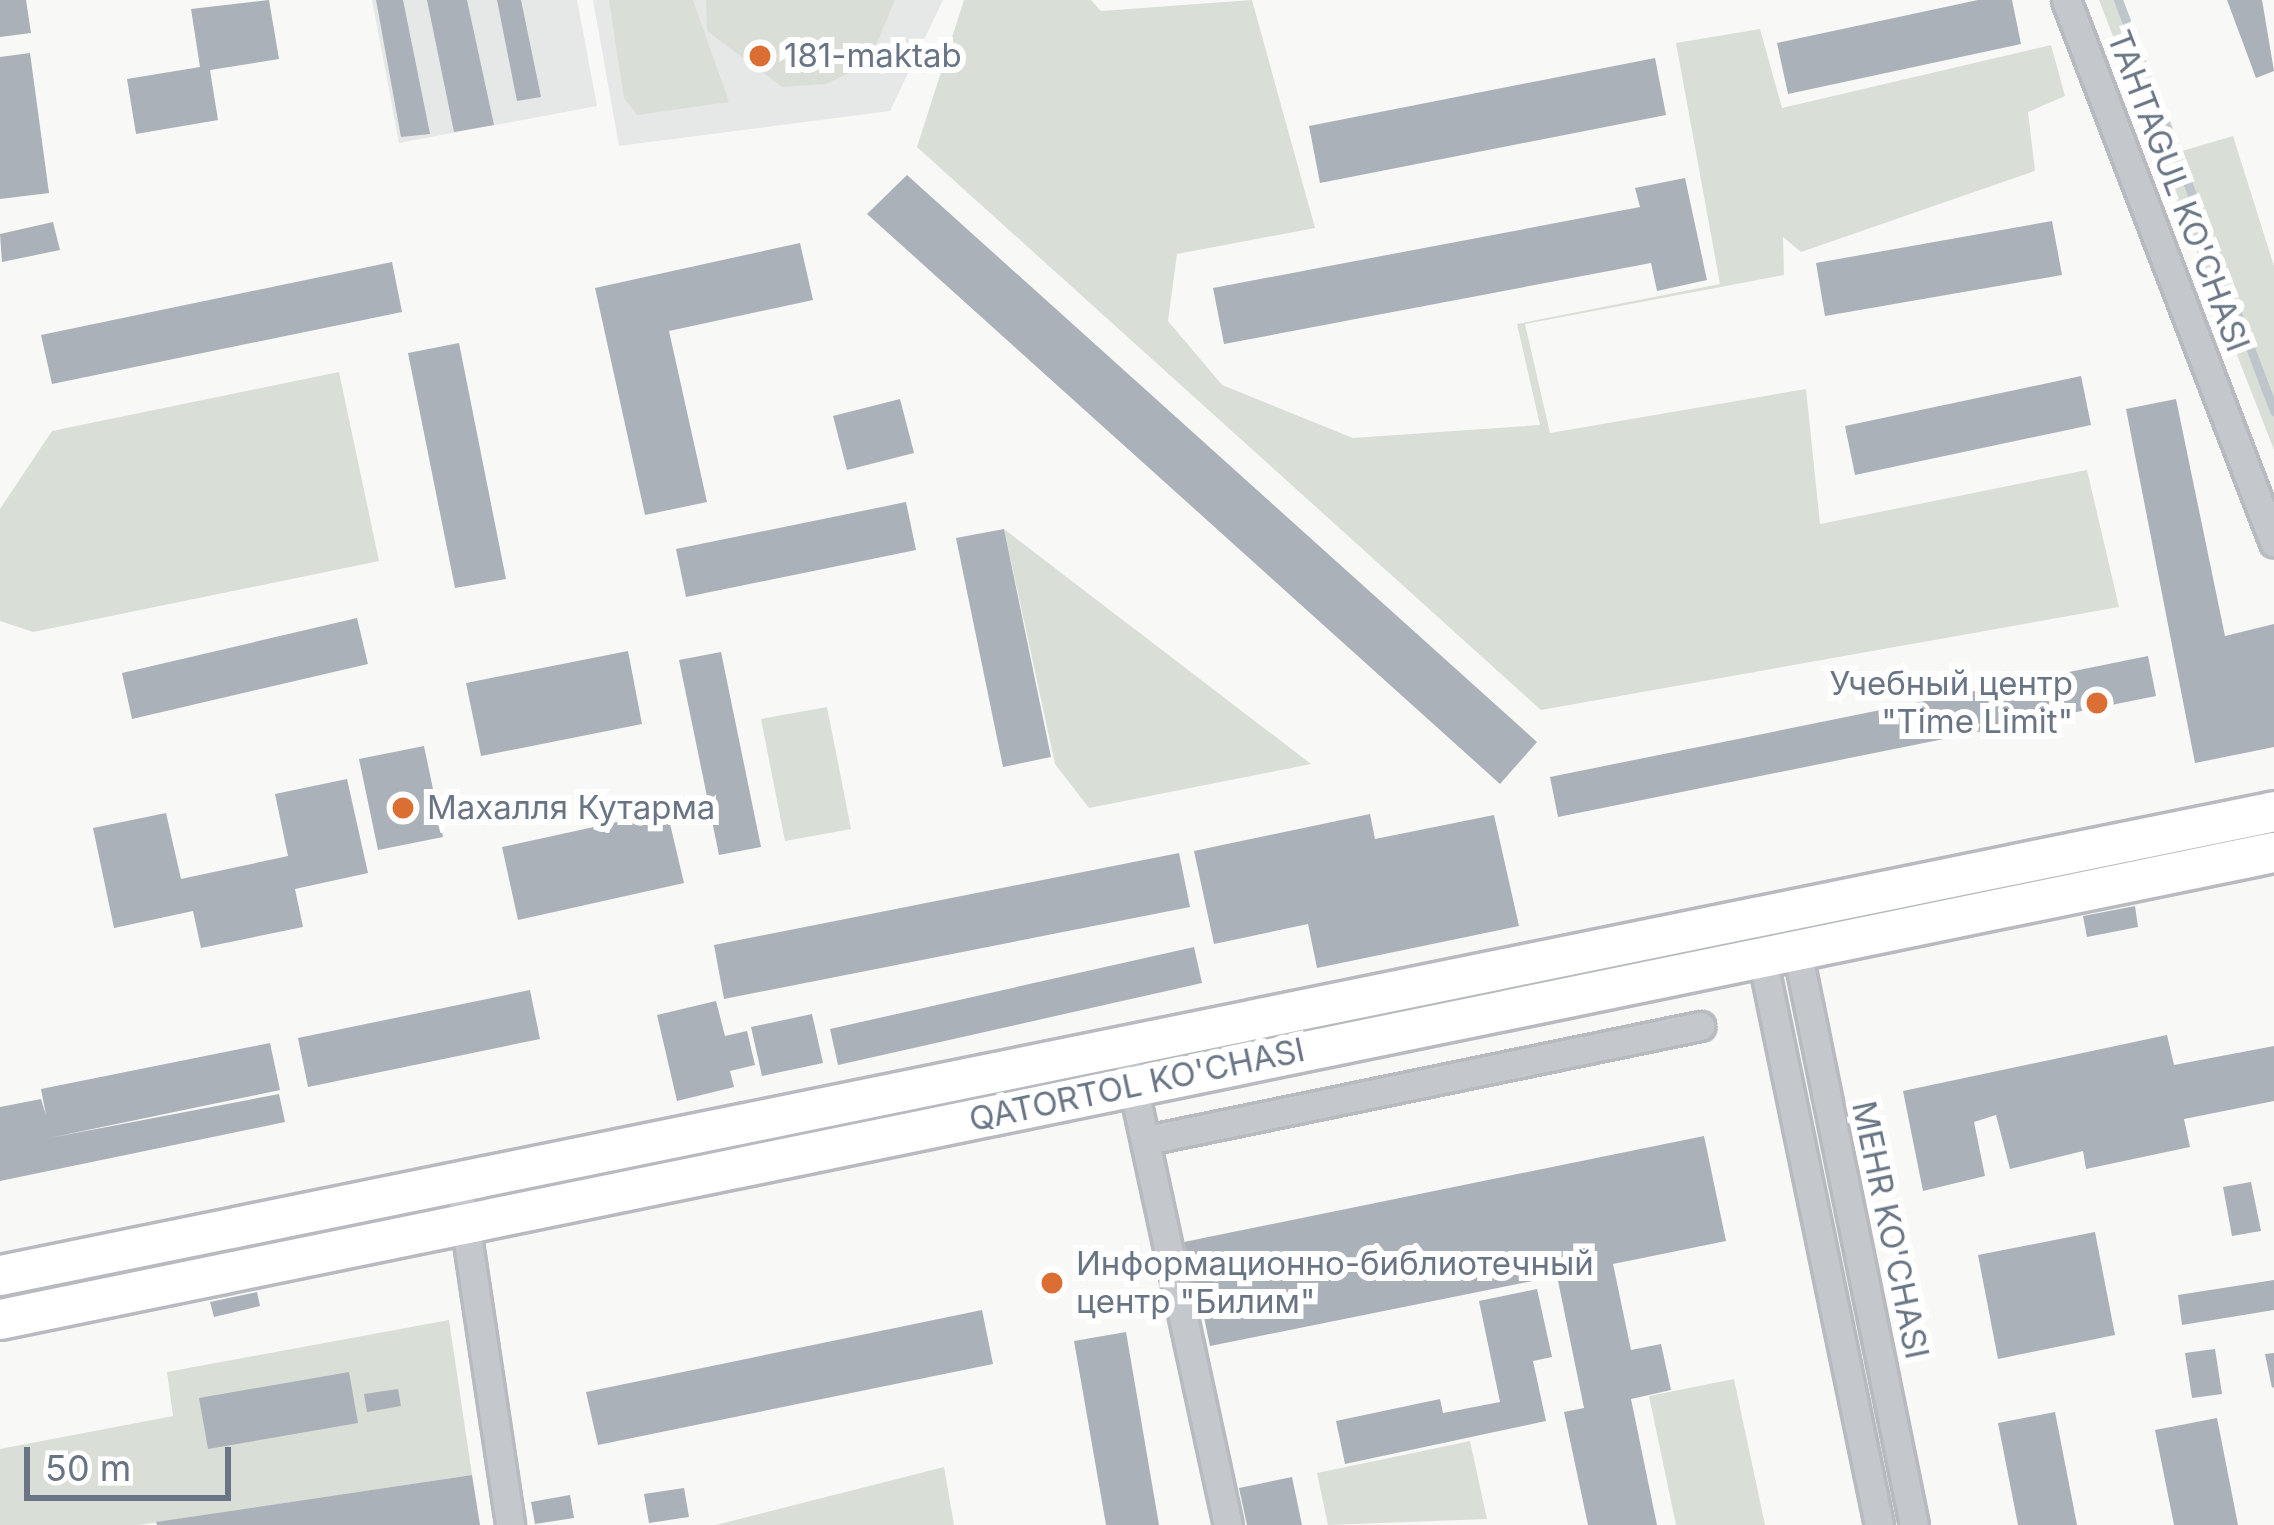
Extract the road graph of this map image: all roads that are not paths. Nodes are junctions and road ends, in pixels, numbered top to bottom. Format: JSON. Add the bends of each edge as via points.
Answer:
{"nodes":[{"id":1,"x":2066,"y":0,"type":"edge"},
{"id":2,"x":2274,"y":542,"type":"edge"},
{"id":3,"x":2274,"y":811,"type":"edge"},
{"id":4,"x":2274,"y":852,"type":"edge"},
{"id":5,"x":1770,"y":914,"type":"junction"},
{"id":6,"x":1779,"y":953,"type":"junction"},
{"id":7,"x":1700,"y":1027,"type":"dead end"},
{"id":8,"x":1124,"y":1046,"type":"junction"},
{"id":9,"x":1133,"y":1086,"type":"junction"},
{"id":10,"x":1147,"y":1140,"type":"junction"},
{"id":11,"x":459,"y":1182,"type":"junction"},
{"id":12,"x":466,"y":1223,"type":"junction"},
{"id":13,"x":0,"y":1275,"type":"edge"},
{"id":14,"x":0,"y":1319,"type":"edge"},
{"id":15,"x":510,"y":1525,"type":"edge"},
{"id":16,"x":1228,"y":1525,"type":"edge"},
{"id":17,"x":1879,"y":1525,"type":"edge"},
{"id":18,"x":1914,"y":1525,"type":"edge"}],
"edges":[{"from":1,"to":2,"type":"street","name":"TAHTAGUL KO'CHASI"},
{"from":3,"to":5,"type":"main road","name":"QATORTOL KO'CHASI"},
{"from":4,"to":6,"type":"main road","name":"QATORTOL KO'CHASI"},
{"from":5,"to":6,"type":"main road"},
{"from":5,"to":8,"type":"main road","name":"QATORTOL KO'CHASI"},
{"from":6,"to":9,"type":"main road","name":"QATORTOL KO'CHASI"},
{"from":6,"to":17,"type":"street"},
{"from":6,"to":18,"type":"street","name":"MEHR KO'CHASI"},
{"from":7,"to":10,"type":"street"},
{"from":8,"to":9,"type":"street"},
{"from":8,"to":11,"type":"main road","name":"QATORTOL KO'CHASI"},
{"from":9,"to":10,"type":"street"},
{"from":9,"to":12,"type":"main road","name":"QATORTOL KO'CHASI"},
{"from":10,"to":16,"type":"street"},
{"from":11,"to":12,"type":"street"},
{"from":11,"to":13,"type":"main road","name":"QATORTOL KO'CHASI"},
{"from":12,"to":14,"type":"main road","name":"QATORTOL KO'CHASI"},
{"from":12,"to":15,"type":"street"}]}
